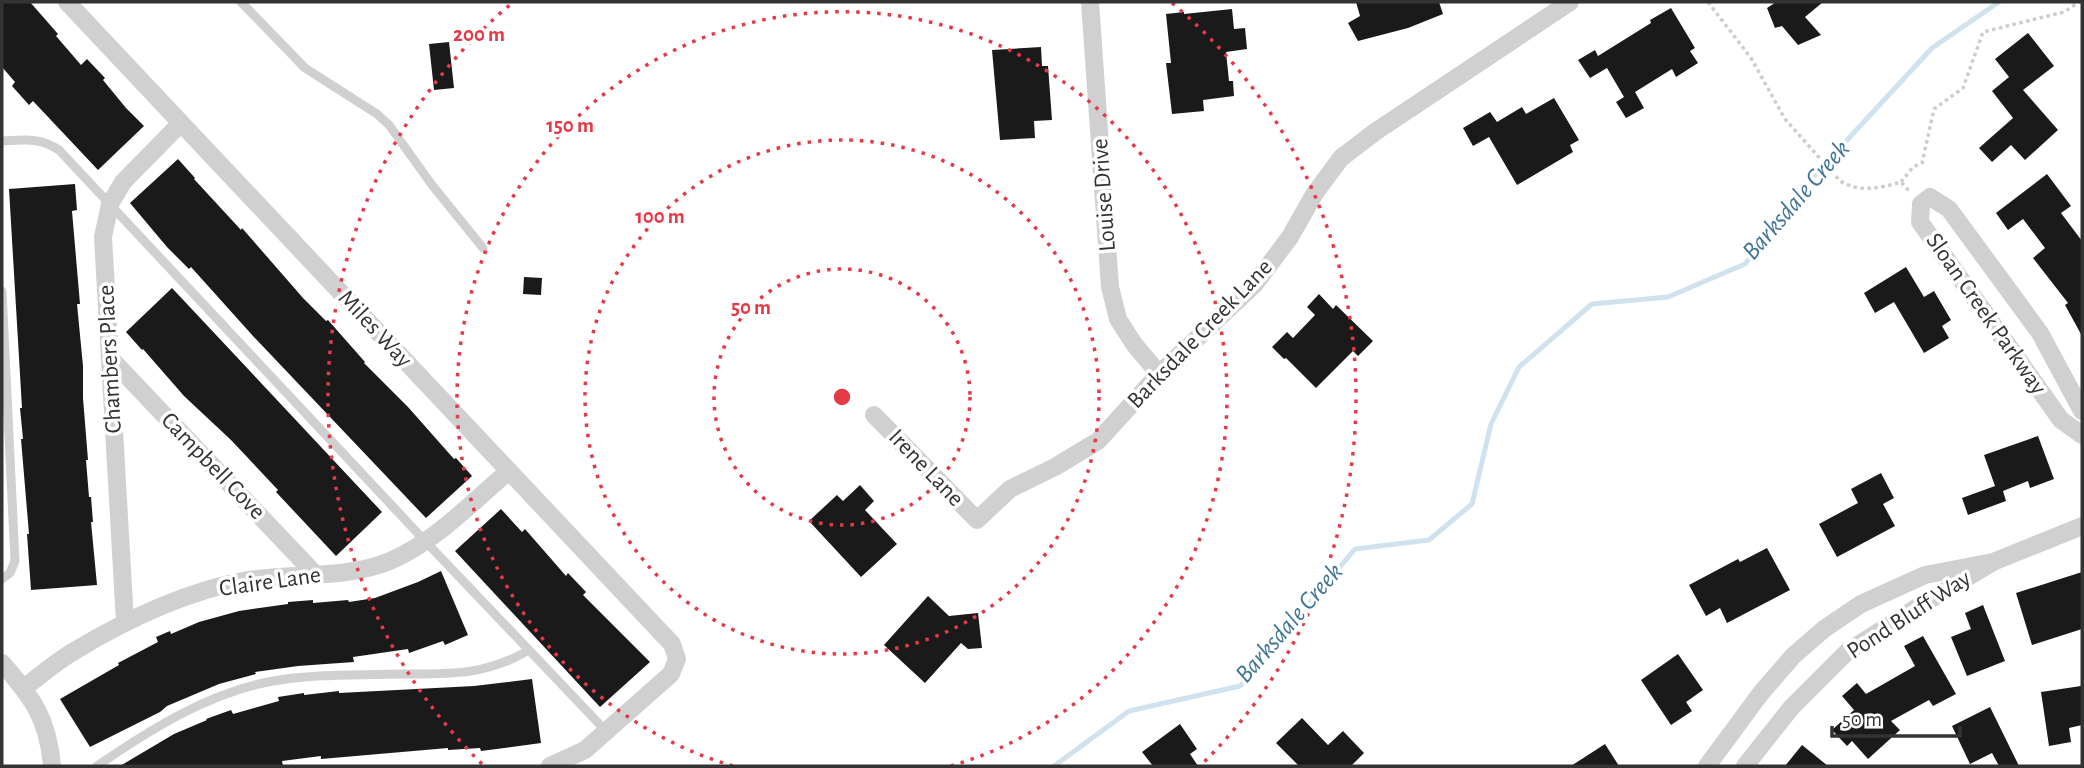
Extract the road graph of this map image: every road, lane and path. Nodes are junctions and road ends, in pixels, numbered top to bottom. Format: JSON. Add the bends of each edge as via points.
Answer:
{"nodes":[{"id":1,"x":67,"y":2,"type":"edge"},
{"id":2,"x":241,"y":2,"type":"edge"},
{"id":3,"x":1090,"y":2,"type":"edge"},
{"id":4,"x":1570,"y":2,"type":"edge"},
{"id":5,"x":1708,"y":2,"type":"edge"},
{"id":6,"x":2079,"y":2,"type":"edge"},
{"id":7,"x":181,"y":123,"type":"junction"},
{"id":8,"x":2,"y":141,"type":"edge"},
{"id":9,"x":1901,"y":182,"type":"junction"},
{"id":10,"x":110,"y":204,"type":"junction"},
{"id":11,"x":1921,"y":204,"type":"junction"},
{"id":12,"x":483,"y":248,"type":"dead end"},
{"id":13,"x":2,"y":291,"type":"edge"},
{"id":14,"x":110,"y":358,"type":"junction"},
{"id":15,"x":1159,"y":374,"type":"junction"},
{"id":16,"x":2082,"y":411,"type":"edge"},
{"id":17,"x":874,"y":415,"type":"dead end"},
{"id":18,"x":2082,"y":435,"type":"edge"},
{"id":19,"x":509,"y":471,"type":"junction"},
{"id":20,"x":977,"y":520,"type":"joint"},
{"id":21,"x":2082,"y":526,"type":"edge"},
{"id":22,"x":426,"y":542,"type":"junction"},
{"id":23,"x":1993,"y":562,"type":"junction"},
{"id":24,"x":315,"y":574,"type":"junction"},
{"id":25,"x":2,"y":579,"type":"edge"},
{"id":26,"x":125,"y":622,"type":"junction"},
{"id":27,"x":529,"y":650,"type":"junction"},
{"id":28,"x":2,"y":663,"type":"edge"},
{"id":29,"x":24,"y":688,"type":"junction"},
{"id":30,"x":606,"y":731,"type":"junction"},
{"id":31,"x":52,"y":766,"type":"edge"},
{"id":32,"x":97,"y":766,"type":"edge"},
{"id":33,"x":550,"y":766,"type":"edge"},
{"id":34,"x":1707,"y":766,"type":"edge"},
{"id":35,"x":1745,"y":766,"type":"edge"}],
"edges":[{"from":1,"to":7,"type":"street","name":"Miles Way"},
{"from":2,"to":12,"type":"lane","via":[[305,68],[389,125]]},
{"from":3,"to":15,"type":"street","name":"Louise Drive","via":[[1110,287],[1118,319]]},
{"from":4,"to":15,"type":"street","name":"Barksdale Creek Lane","via":[[1341,158],[1254,285]]},
{"from":5,"to":9,"type":"path","via":[[1751,58],[1785,119],[1840,181],[1851,188]]},
{"from":6,"to":9,"type":"path","via":[[2064,12],[1983,32],[1964,88],[1934,110],[1922,163]]},
{"from":7,"to":10,"type":"street","name":"Chambers Place","via":[[123,182]]},
{"from":7,"to":19,"type":"street","name":"Miles Way"},
{"from":8,"to":10,"type":"lane","via":[[46,142]]},
{"from":9,"to":11,"type":"path"},
{"from":10,"to":14,"type":"street","name":"Chambers Place","via":[[103,237]]},
{"from":10,"to":22,"type":"lane"},
{"from":11,"to":16,"type":"street","name":"Sloan Creek Parkway","via":[[1930,197],[1949,209],[2040,332]]},
{"from":11,"to":18,"type":"street","name":"Sloan Creek Parkway","via":[[1920,222],[2061,420]]},
{"from":13,"to":25,"type":"lane","via":[[15,561]]},
{"from":14,"to":24,"type":"street","name":"Campbell Cove"},
{"from":14,"to":26,"type":"street","name":"Chambers Place"},
{"from":15,"to":20,"type":"street","name":"Barksdale Creek Lane","via":[[1098,441],[1010,489]]},
{"from":17,"to":20,"type":"street","name":"Irene Lane"},
{"from":19,"to":22,"type":"street","name":"Claire Lane"},
{"from":19,"to":30,"type":"street","name":"Miles Way","via":[[672,644],[677,659],[671,674]]},
{"from":21,"to":23,"type":"street","name":"Pond Bluff Way"},
{"from":22,"to":24,"type":"street","name":"Claire Lane","via":[[354,572]]},
{"from":22,"to":27,"type":"lane"},
{"from":23,"to":34,"type":"street","name":"Pond Bluff Way","via":[[1925,575],[1861,604],[1824,629],[1761,693]]},
{"from":23,"to":35,"type":"street","name":"Pond Bluff Way","via":[[1847,652],[1791,708]]},
{"from":24,"to":26,"type":"street","name":"Claire Lane","via":[[242,581]]},
{"from":26,"to":29,"type":"street","name":"Claire Lane","via":[[69,654]]},
{"from":27,"to":30,"type":"lane"},
{"from":27,"to":32,"type":"lane","via":[[498,666],[461,673],[274,681],[230,692],[182,713]]},
{"from":28,"to":29,"type":"street"},
{"from":29,"to":31,"type":"street","via":[[48,733]]},
{"from":30,"to":33,"type":"street","via":[[585,750]]}]}
